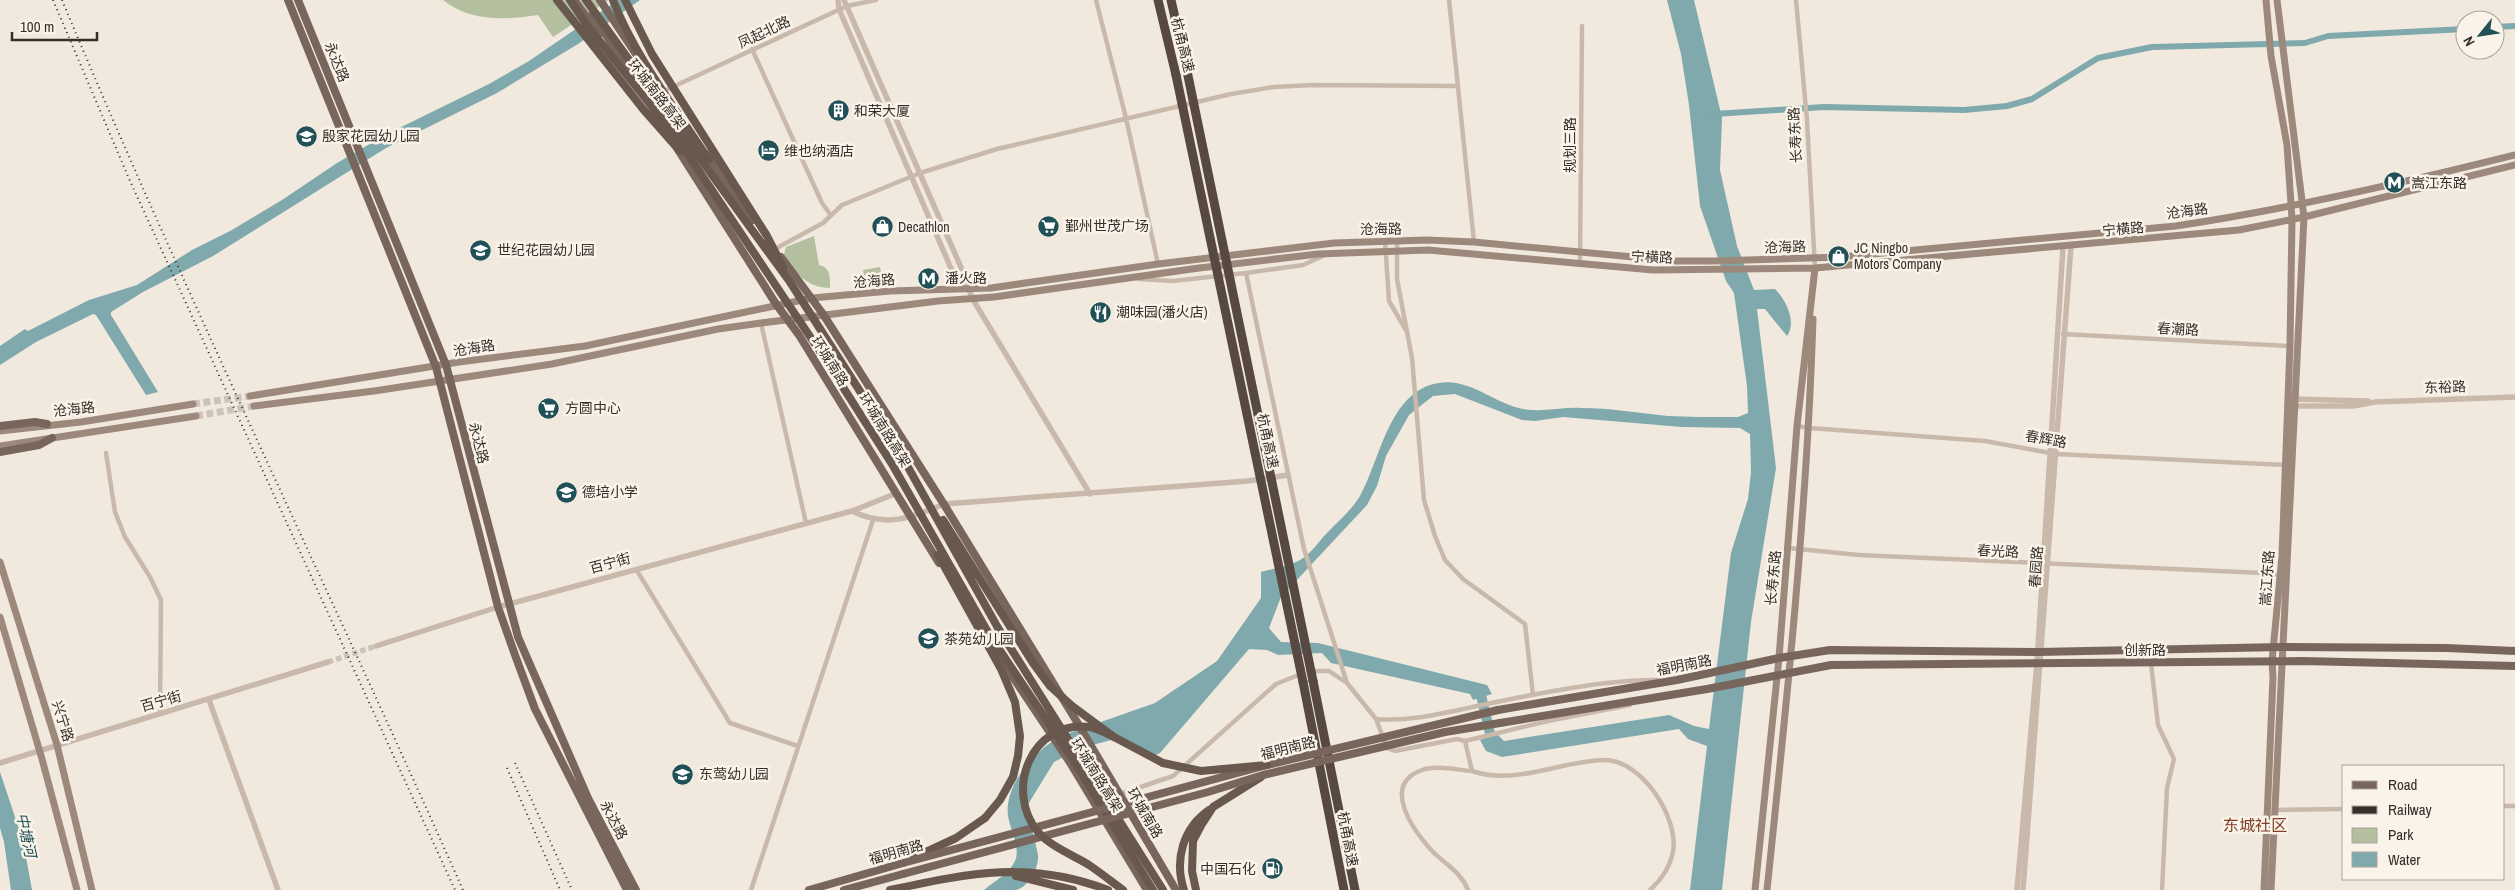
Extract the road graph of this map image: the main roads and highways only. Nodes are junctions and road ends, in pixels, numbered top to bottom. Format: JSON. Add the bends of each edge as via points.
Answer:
{"nodes":[{"id":1,"x":288,"y":0,"type":"edge"},
{"id":2,"x":298,"y":0,"type":"edge"},
{"id":3,"x":557,"y":0,"type":"edge"},
{"id":4,"x":570,"y":0,"type":"edge"},
{"id":5,"x":574,"y":0,"type":"edge"},
{"id":6,"x":585,"y":0,"type":"edge"},
{"id":7,"x":600,"y":0,"type":"edge"},
{"id":8,"x":613,"y":0,"type":"edge"},
{"id":9,"x":625,"y":0,"type":"edge"},
{"id":10,"x":2266,"y":0,"type":"edge"},
{"id":11,"x":2277,"y":0,"type":"edge"},
{"id":12,"x":1158,"y":1,"type":"edge"},
{"id":13,"x":1171,"y":1,"type":"edge"},
{"id":14,"x":618,"y":22,"type":"junction"},
{"id":15,"x":602,"y":34,"type":"junction"},
{"id":16,"x":2515,"y":155,"type":"edge"},
{"id":17,"x":709,"y":160,"type":"junction"},
{"id":18,"x":2515,"y":165,"type":"edge"},
{"id":19,"x":696,"y":173,"type":"junction"},
{"id":20,"x":2303,"y":204,"type":"junction"},
{"id":21,"x":2291,"y":206,"type":"junction"},
{"id":22,"x":2304,"y":217,"type":"junction"},
{"id":23,"x":2292,"y":219,"type":"junction"},
{"id":24,"x":2063,"y":247,"type":"joint"},
{"id":25,"x":1590,"y":266,"type":"joint"},
{"id":26,"x":1815,"y":268,"type":"junction"},
{"id":27,"x":1714,"y":270,"type":"joint"},
{"id":28,"x":790,"y":282,"type":"junction"},
{"id":29,"x":812,"y":298,"type":"junction"},
{"id":30,"x":776,"y":304,"type":"junction"},
{"id":31,"x":823,"y":314,"type":"junction"},
{"id":32,"x":789,"y":320,"type":"junction"},
{"id":33,"x":2293,"y":346,"type":"junction"},
{"id":34,"x":446,"y":365,"type":"junction"},
{"id":35,"x":436,"y":367,"type":"junction"},
{"id":36,"x":450,"y":379,"type":"junction"},
{"id":37,"x":439,"y":381,"type":"junction"},
{"id":38,"x":250,"y":396,"type":"tunnel mouth"},
{"id":39,"x":193,"y":404,"type":"tunnel mouth"},
{"id":40,"x":254,"y":406,"type":"tunnel mouth"},
{"id":41,"x":196,"y":416,"type":"tunnel mouth"},
{"id":42,"x":47,"y":424,"type":"junction"},
{"id":43,"x":0,"y":426,"type":"edge"},
{"id":44,"x":0,"y":431,"type":"edge"},
{"id":45,"x":52,"y":438,"type":"junction"},
{"id":46,"x":0,"y":446,"type":"edge"},
{"id":47,"x":0,"y":452,"type":"edge"},
{"id":48,"x":904,"y":460,"type":"junction"},
{"id":49,"x":892,"y":464,"type":"junction"},
{"id":50,"x":0,"y":562,"type":"edge"},
{"id":51,"x":2284,"y":576,"type":"junction"},
{"id":52,"x":0,"y":616,"type":"edge"},
{"id":53,"x":2282,"y":647,"type":"junction"},
{"id":54,"x":2273,"y":648,"type":"junction"},
{"id":55,"x":2515,"y":651,"type":"edge"},
{"id":56,"x":1792,"y":656,"type":"junction"},
{"id":57,"x":1779,"y":658,"type":"junction"},
{"id":58,"x":2272,"y":661,"type":"junction"},
{"id":59,"x":2282,"y":661,"type":"junction"},
{"id":60,"x":2515,"y":666,"type":"edge"},
{"id":61,"x":1790,"y":672,"type":"junction"},
{"id":62,"x":1777,"y":674,"type":"junction"},
{"id":63,"x":1114,"y":737,"type":"junction"},
{"id":64,"x":1268,"y":765,"type":"junction"},
{"id":65,"x":1263,"y":775,"type":"junction"},
{"id":66,"x":1213,"y":807,"type":"junction"},
{"id":67,"x":903,"y":863,"type":"junction"},
{"id":68,"x":990,"y":872,"type":"junction"},
{"id":69,"x":77,"y":890,"type":"edge"},
{"id":70,"x":92,"y":890,"type":"edge"},
{"id":71,"x":627,"y":890,"type":"edge"},
{"id":72,"x":636,"y":890,"type":"edge"},
{"id":73,"x":809,"y":890,"type":"edge"},
{"id":74,"x":844,"y":890,"type":"edge"},
{"id":75,"x":890,"y":890,"type":"edge"},
{"id":76,"x":1073,"y":890,"type":"edge"},
{"id":77,"x":1108,"y":890,"type":"edge"},
{"id":78,"x":1123,"y":890,"type":"edge"},
{"id":79,"x":1147,"y":890,"type":"edge"},
{"id":80,"x":1153,"y":890,"type":"edge"},
{"id":81,"x":1163,"y":890,"type":"edge"},
{"id":82,"x":1176,"y":890,"type":"edge"},
{"id":83,"x":1184,"y":890,"type":"edge"},
{"id":84,"x":1196,"y":890,"type":"edge"},
{"id":85,"x":1344,"y":890,"type":"edge"},
{"id":86,"x":1355,"y":890,"type":"edge"},
{"id":87,"x":1755,"y":890,"type":"edge"},
{"id":88,"x":1767,"y":890,"type":"edge"},
{"id":89,"x":2264,"y":890,"type":"edge"},
{"id":90,"x":2272,"y":890,"type":"edge"}],
"edges":[{"from":1,"to":35,"type":"main road","name":"永达路"},
{"from":2,"to":34,"type":"main road","name":"永达路"},
{"from":3,"to":19,"type":"highway","bridge":true},
{"from":4,"to":19,"type":"highway","name":"环城南路高架","bridge":true,"via":[[676,138]]},
{"from":5,"to":15,"type":"main road"},
{"from":6,"to":15,"type":"main road","name":"环城南路"},
{"from":6,"to":28,"type":"highway","name":"环城南路高架","bridge":true},
{"from":7,"to":14,"type":"main road","name":"环城南路"},
{"from":8,"to":14,"type":"highway"},
{"from":9,"to":28,"type":"highway","bridge":true,"via":[[652,54],[767,236]]},
{"from":10,"to":21,"type":"main road","name":"嵩江东路","via":[[2268,36],[2287,145]]},
{"from":11,"to":20,"type":"main road","name":"嵩江东路"},
{"from":12,"to":85,"type":"highway","name":"杭甬高速","bridge":true,"via":[[1234,344]]},
{"from":13,"to":86,"type":"highway","name":"杭甬高速","bridge":true},
{"from":14,"to":17,"type":"main road","name":"环城南路"},
{"from":14,"to":17,"type":"highway"},
{"from":15,"to":19,"type":"main road","name":"环城南路"},
{"from":16,"to":20,"type":"main road","name":"沧海路"},
{"from":17,"to":29,"type":"main road","name":"环城南路"},
{"from":18,"to":22,"type":"main road"},
{"from":19,"to":30,"type":"main road","name":"环城南路"},
{"from":19,"to":49,"type":"highway","name":"环城南路高架","bridge":true},
{"from":20,"to":21,"type":"main road","name":"沧海路"},
{"from":20,"to":22,"type":"main road","name":"嵩江东路"},
{"from":21,"to":23,"type":"main road","name":"嵩江东路"},
{"from":21,"to":29,"type":"main road","name":"沧海路","via":[[2176,226],[1814,258],[1714,262],[1474,242],[1334,243],[992,288],[890,291]]},
{"from":22,"to":23,"type":"main road","name":"宁横路"},
{"from":22,"to":33,"type":"main road","name":"嵩江东路"},
{"from":23,"to":24,"type":"main road","name":"宁横路","via":[[2213,233]]},
{"from":23,"to":33,"type":"main road","name":"嵩江东路"},
{"from":24,"to":26,"type":"main road","name":"沧海路"},
{"from":25,"to":27,"type":"main road","name":"宁横路"},
{"from":25,"to":31,"type":"main road","name":"沧海路","via":[[1428,250],[1330,253]]},
{"from":26,"to":27,"type":"main road","name":"沧海路"},
{"from":26,"to":56,"type":"main road","name":"长寿东路","via":[[1810,428]]},
{"from":26,"to":57,"type":"main road","name":"长寿东路","via":[[1797,426]]},
{"from":28,"to":48,"type":"highway","name":"环城南路高架","bridge":true},
{"from":29,"to":30,"type":"main road","name":"沧海路"},
{"from":29,"to":31,"type":"main road","name":"环城南路"},
{"from":30,"to":32,"type":"main road","name":"环城南路"},
{"from":30,"to":34,"type":"main road","name":"沧海路","via":[[585,346]]},
{"from":31,"to":32,"type":"main road","name":"沧海路"},
{"from":31,"to":82,"type":"main road","name":"环城南路","via":[[944,504]]},
{"from":32,"to":36,"type":"main road","name":"沧海路","via":[[718,329],[552,364]]},
{"from":32,"to":79,"type":"main road","name":"环城南路","via":[[969,613],[1054,737]]},
{"from":33,"to":51,"type":"main road","name":"嵩江东路"},
{"from":34,"to":35,"type":"main road","name":"沧海路"},
{"from":34,"to":36,"type":"main road","name":"永达路"},
{"from":35,"to":37,"type":"main road","name":"永达路"},
{"from":35,"to":38,"type":"main road","name":"沧海路"},
{"from":36,"to":37,"type":"main road","name":"沧海路"},
{"from":36,"to":72,"type":"main road","name":"永达路","via":[[518,637],[588,798]]},
{"from":37,"to":40,"type":"main road","name":"沧海路"},
{"from":37,"to":71,"type":"main road","name":"永达路","via":[[498,606],[535,709]]},
{"from":39,"to":42,"type":"main road","name":"沧海路","via":[[82,422]]},
{"from":41,"to":45,"type":"main road","name":"沧海路"},
{"from":42,"to":43,"type":"main road","name":"沧海路","via":[[35,422]]},
{"from":42,"to":44,"type":"main road","name":"沧海路"},
{"from":45,"to":46,"type":"main road","name":"沧海路"},
{"from":45,"to":47,"type":"main road","name":"沧海路","via":[[39,445]]},
{"from":48,"to":63,"type":"highway","bridge":true,"via":[[1050,686]]},
{"from":48,"to":81,"type":"highway","name":"环城南路高架","bridge":true,"via":[[998,628]]},
{"from":49,"to":67,"type":"highway","bridge":true,"via":[[1001,669],[1016,702],[1020,736],[1013,777],[985,818],[956,838]]},
{"from":49,"to":80,"type":"highway","name":"环城南路高架","bridge":true,"via":[[989,634],[1072,758]]},
{"from":50,"to":70,"type":"main road","name":"兴宁路","via":[[58,745]]},
{"from":51,"to":53,"type":"main road","name":"嵩江东路"},
{"from":51,"to":54,"type":"main road","name":"嵩江东路"},
{"from":52,"to":69,"type":"main road"},
{"from":53,"to":54,"type":"main road","name":"创新路"},
{"from":53,"to":55,"type":"main road","name":"创新路"},
{"from":53,"to":59,"type":"main road","name":"嵩江东路"},
{"from":54,"to":56,"type":"main road","name":"创新路","via":[[2040,652],[1830,650]]},
{"from":54,"to":58,"type":"main road","name":"嵩江东路"},
{"from":56,"to":57,"type":"main road","name":"创新路"},
{"from":56,"to":61,"type":"main road","name":"长寿东路"},
{"from":57,"to":62,"type":"main road","name":"长寿东路"},
{"from":57,"to":64,"type":"main road","name":"福明南路","bridge":true,"via":[[1676,680],[1498,710]]},
{"from":58,"to":59,"type":"main road","name":"创新路"},
{"from":58,"to":61,"type":"main road","name":"创新路","via":[[1831,665]]},
{"from":58,"to":89,"type":"main road","name":"嵩江东路"},
{"from":59,"to":60,"type":"main road","name":"创新路"},
{"from":59,"to":90,"type":"main road","name":"嵩江东路"},
{"from":61,"to":62,"type":"main road","name":"创新路"},
{"from":61,"to":88,"type":"main road","name":"长寿东路"},
{"from":62,"to":65,"type":"main road","name":"福明南路","bridge":true,"via":[[1445,732]]},
{"from":62,"to":87,"type":"main road","name":"长寿东路"},
{"from":63,"to":64,"type":"highway","bridge":true,"via":[[1163,763],[1187,769],[1201,771]]},
{"from":63,"to":78,"type":"highway","bridge":true,"via":[[1082,727],[1057,731],[1046,738],[1036,748],[1026,767],[1022,796],[1038,832]]},
{"from":64,"to":67,"type":"main road","name":"福明南路","bridge":true},
{"from":65,"to":66,"type":"highway","bridge":true},
{"from":65,"to":74,"type":"main road","name":"福明南路","bridge":true},
{"from":66,"to":83,"type":"highway","via":[[1196,819],[1188,831],[1180,864]]},
{"from":66,"to":84,"type":"highway","via":[[1193,841],[1192,871]]},
{"from":67,"to":73,"type":"main road","name":"福明南路"},
{"from":68,"to":75,"type":"highway","via":[[962,874]]},
{"from":68,"to":76,"type":"highway","via":[[1044,881]]},
{"from":68,"to":77,"type":"highway","via":[[1067,876]]}]}
